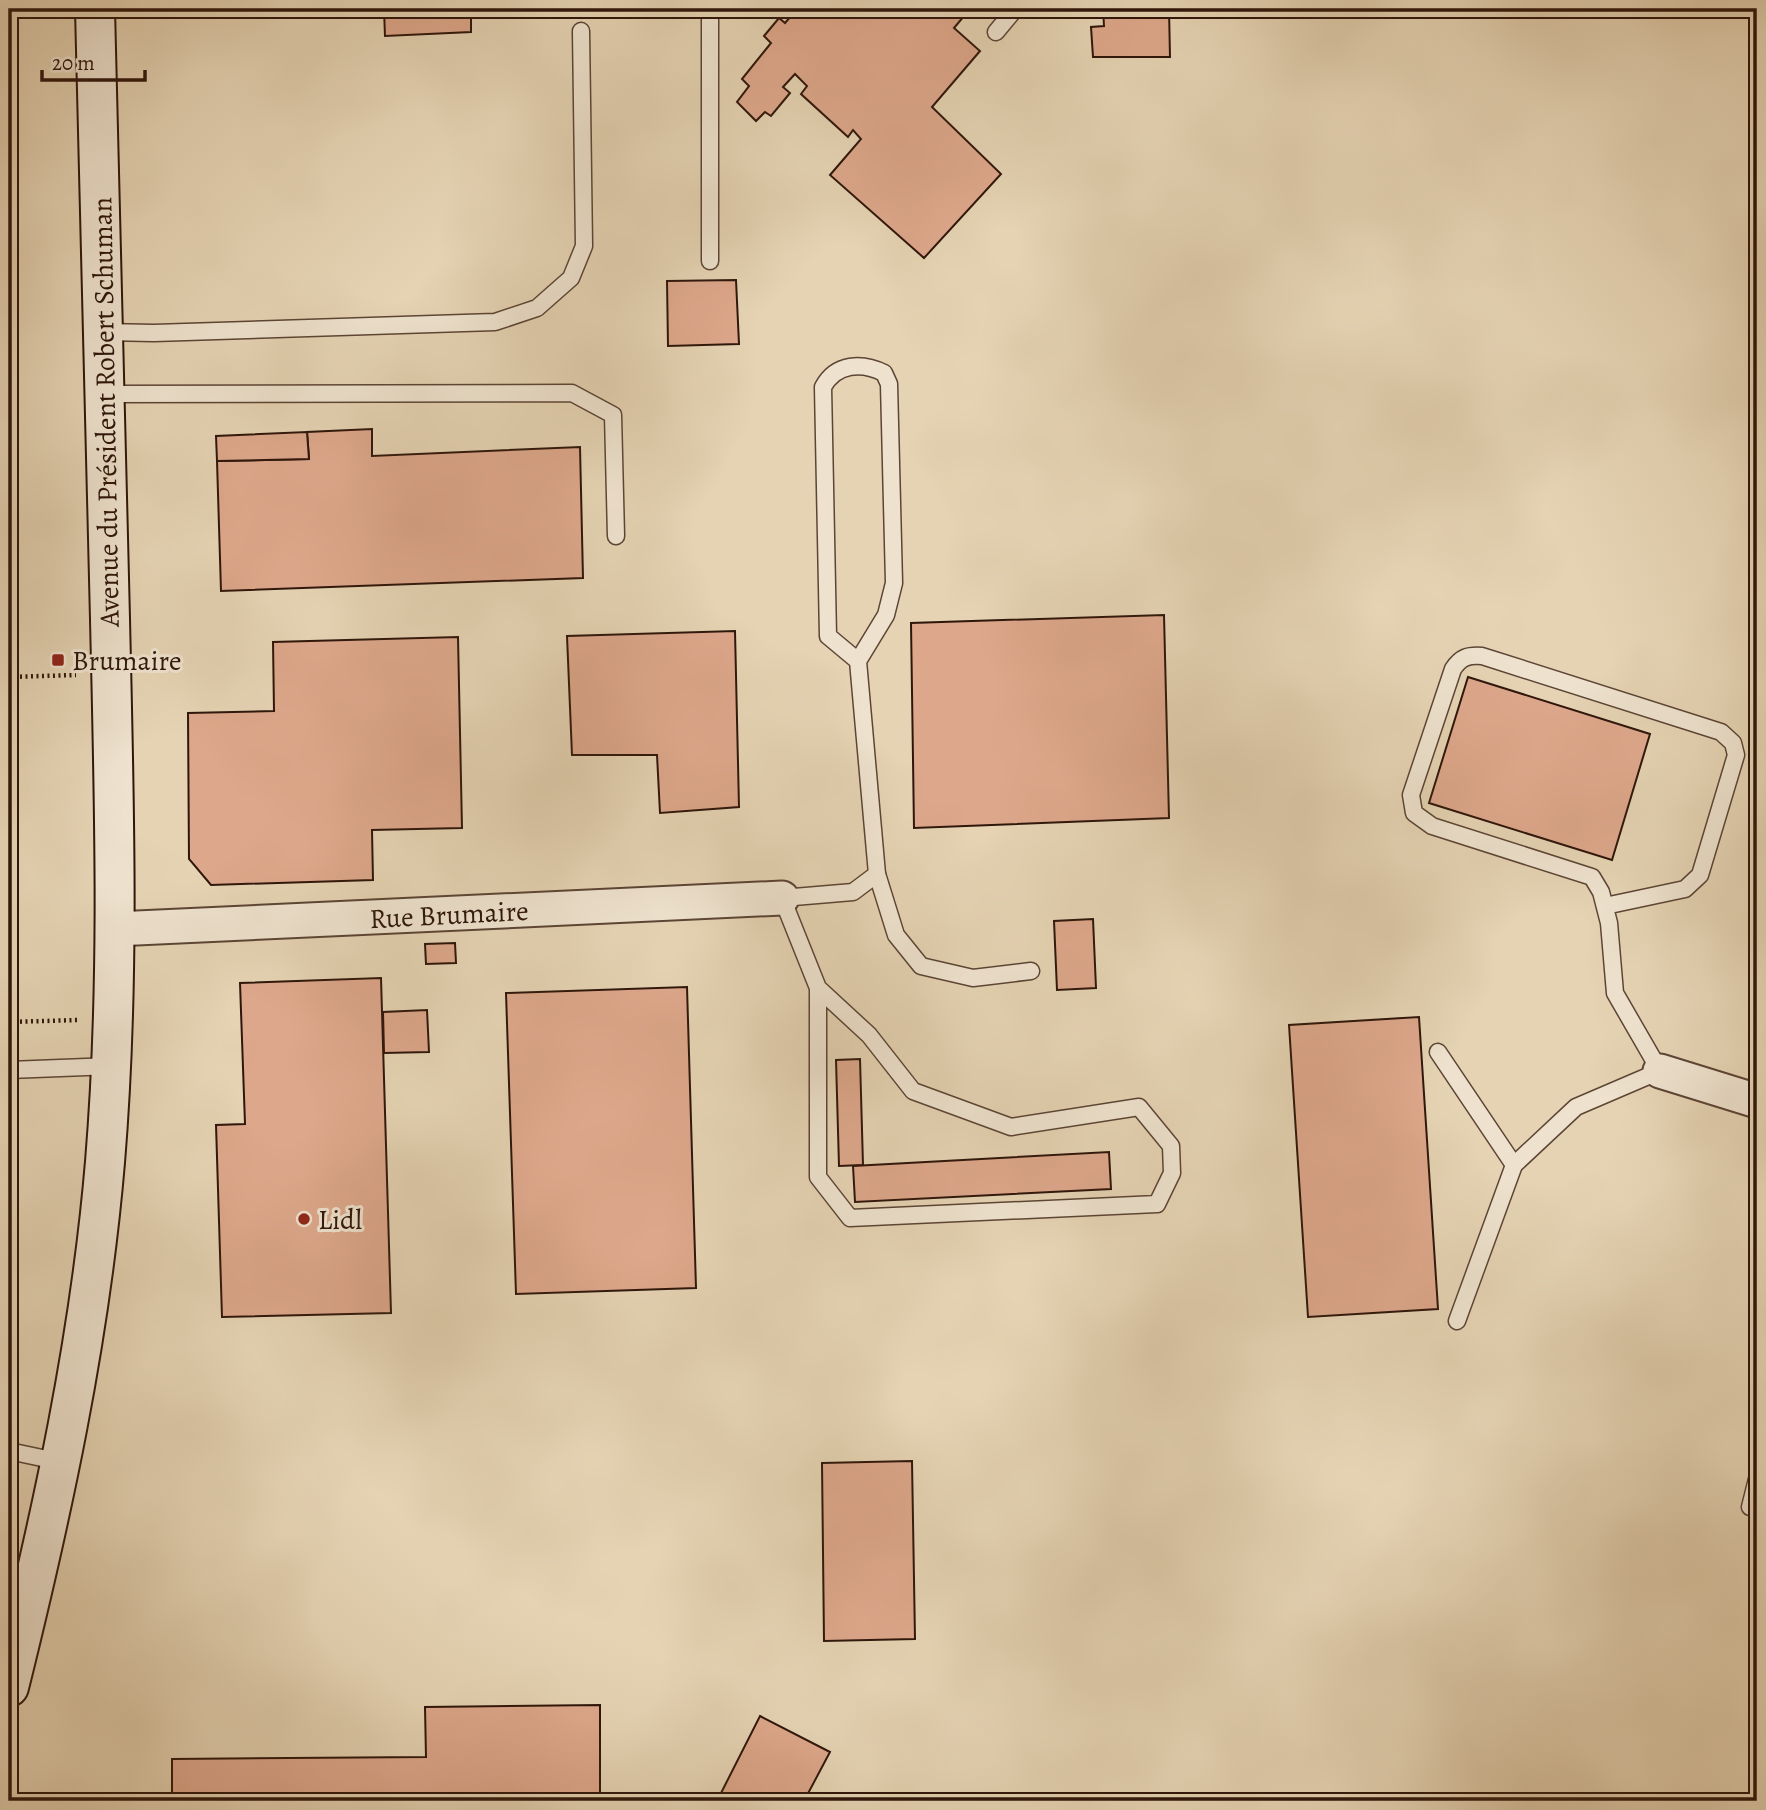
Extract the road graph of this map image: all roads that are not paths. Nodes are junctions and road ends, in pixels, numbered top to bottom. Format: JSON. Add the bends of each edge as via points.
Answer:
{"nodes":[{"id":1,"x":95,"y":9,"type":"edge"},
{"id":2,"x":710,"y":9,"type":"edge"},
{"id":3,"x":1015,"y":9,"type":"edge"},
{"id":4,"x":581,"y":31,"type":"dead end"},
{"id":5,"x":996,"y":32,"type":"dead end"},
{"id":6,"x":710,"y":261,"type":"dead end"},
{"id":7,"x":103,"y":332,"type":"junction"},
{"id":8,"x":104,"y":394,"type":"junction"},
{"id":9,"x":616,"y":536,"type":"dead end"},
{"id":10,"x":858,"y":660,"type":"junction"},
{"id":11,"x":877,"y":874,"type":"junction"},
{"id":12,"x":782,"y":898,"type":"junction"},
{"id":13,"x":1605,"y":906,"type":"junction"},
{"id":14,"x":116,"y":929,"type":"junction"},
{"id":15,"x":1031,"y":971,"type":"dead end"},
{"id":16,"x":818,"y":988,"type":"junction"},
{"id":17,"x":1438,"y":1052,"type":"dead end"},
{"id":18,"x":96,"y":1067,"type":"junction"},
{"id":19,"x":9,"y":1070,"type":"edge"},
{"id":20,"x":1660,"y":1071,"type":"junction"},
{"id":21,"x":1757,"y":1101,"type":"edge"},
{"id":22,"x":1514,"y":1165,"type":"junction"},
{"id":23,"x":1457,"y":1321,"type":"dead end"},
{"id":24,"x":9,"y":1451,"type":"edge"},
{"id":25,"x":61,"y":1462,"type":"junction"},
{"id":26,"x":1757,"y":1479,"type":"edge"},
{"id":27,"x":1750,"y":1507,"type":"dead end"},
{"id":28,"x":9,"y":1687,"type":"edge"}],
"edges":[{"from":1,"to":7,"type":"street","name":"Avenue du Président Robert Schuman"},
{"from":2,"to":6,"type":"lane"},
{"from":3,"to":5,"type":"lane"},
{"from":4,"to":7,"type":"lane","via":[[584,246],[570,278],[537,308],[495,322]]},
{"from":7,"to":8,"type":"street","name":"Avenue du Président Robert Schuman"},
{"from":8,"to":9,"type":"lane","via":[[572,393],[613,415]]},
{"from":8,"to":14,"type":"street","name":"Avenue du Président Robert Schuman"},
{"from":10,"to":10,"type":"lane","via":[[887,615],[894,583],[889,384],[884,373],[875,369],[843,367],[830,374],[823,387],[828,636]]},
{"from":10,"to":11,"type":"lane"},
{"from":11,"to":12,"type":"lane","via":[[853,892]]},
{"from":11,"to":15,"type":"lane","via":[[896,935],[921,966],[973,978]]},
{"from":12,"to":14,"type":"street","name":"Rue Brumaire"},
{"from":12,"to":16,"type":"lane"},
{"from":13,"to":13,"type":"lane","via":[[1685,889],[1700,875],[1736,755],[1734,743],[1721,732],[1482,656],[1460,659],[1453,668],[1411,795],[1414,813],[1432,826],[1592,877]]},
{"from":13,"to":20,"type":"lane","via":[[1615,993]]},
{"from":14,"to":18,"type":"street","name":"Avenue du Président Robert Schuman"},
{"from":16,"to":16,"type":"lane","via":[[818,1177],[850,1218],[1157,1204],[1172,1173],[1171,1146],[1139,1107],[1012,1127],[913,1091],[869,1035]]},
{"from":17,"to":22,"type":"lane"},
{"from":18,"to":19,"type":"lane"},
{"from":18,"to":25,"type":"street","name":"Avenue du Président Robert Schuman","via":[[104,1167],[82,1350]]},
{"from":20,"to":21,"type":"street"},
{"from":20,"to":22,"type":"lane","via":[[1576,1107]]},
{"from":22,"to":23,"type":"lane"},
{"from":24,"to":25,"type":"lane"},
{"from":25,"to":28,"type":"street","name":"Avenue du Président Robert Schuman"},
{"from":26,"to":27,"type":"lane"}]}
